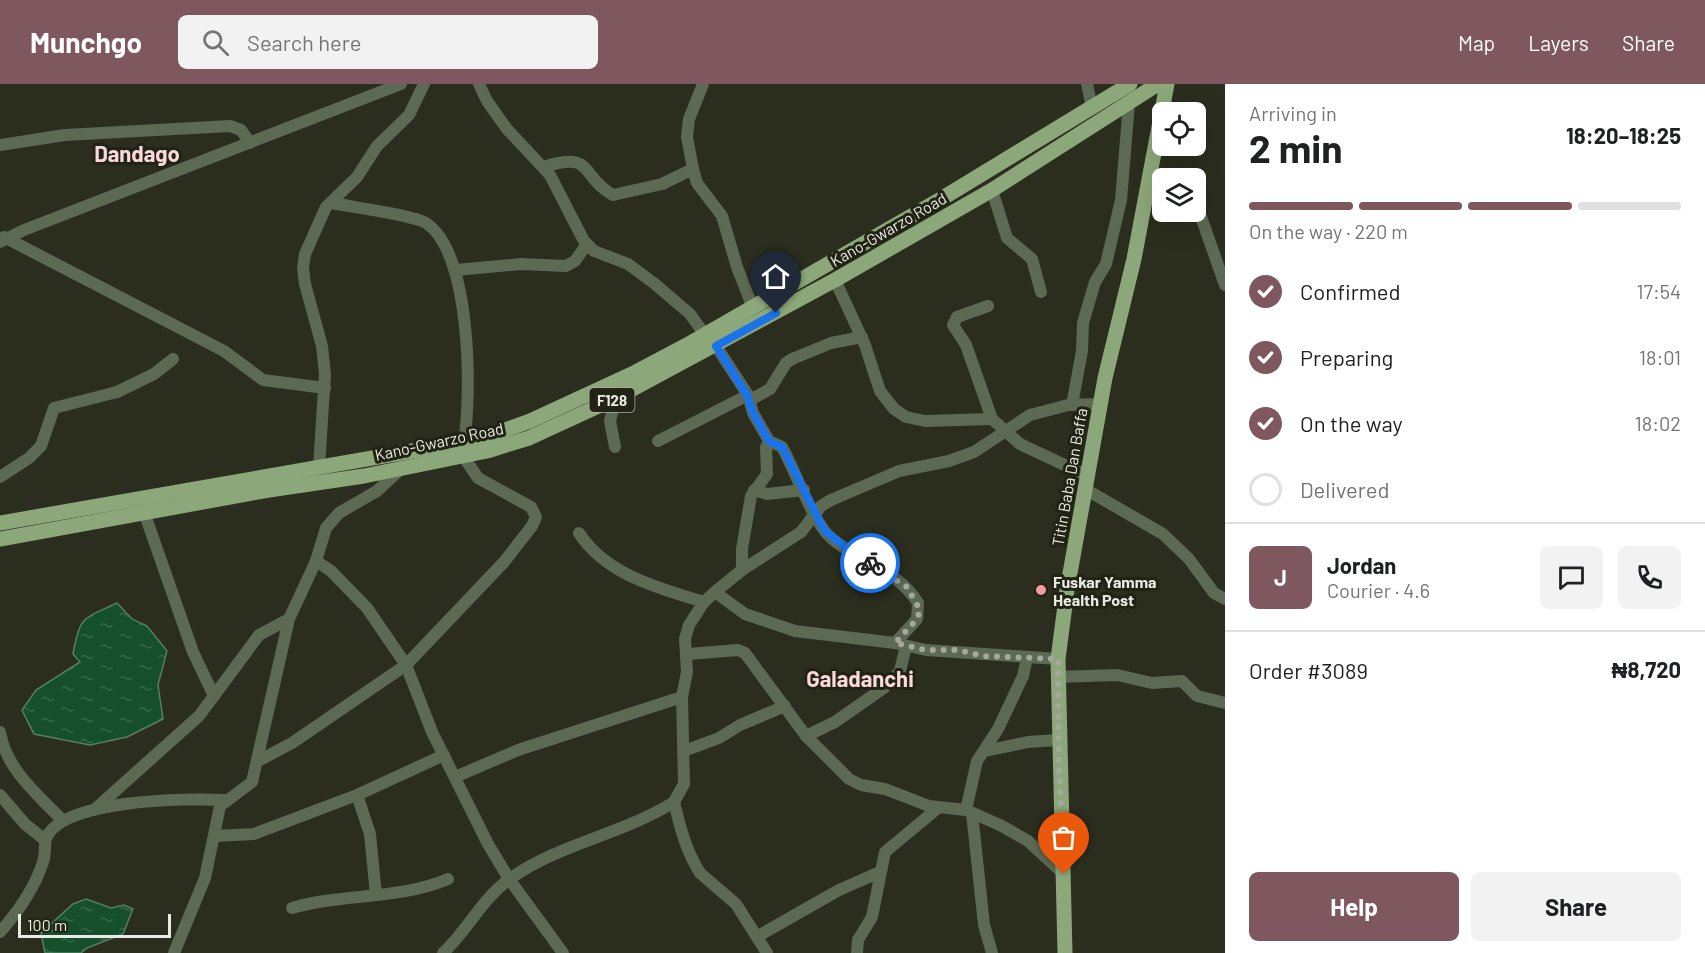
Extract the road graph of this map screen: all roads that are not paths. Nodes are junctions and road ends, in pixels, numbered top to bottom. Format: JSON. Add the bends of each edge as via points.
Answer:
{"nodes":[{"id":1,"x":401,"y":84,"type":"edge"},
{"id":2,"x":424,"y":84,"type":"edge"},
{"id":3,"x":479,"y":84,"type":"edge"},
{"id":4,"x":703,"y":84,"type":"edge"},
{"id":5,"x":1087,"y":84,"type":"edge"},
{"id":6,"x":1130,"y":84,"type":"edge"},
{"id":7,"x":1158,"y":84,"type":"edge"},
{"id":8,"x":1167,"y":84,"type":"edge"},
{"id":9,"x":1129,"y":103,"type":"junction"},
{"id":10,"x":1092,"y":108,"type":"junction"},
{"id":11,"x":250,"y":143,"type":"junction"},
{"id":12,"x":0,"y":145,"type":"edge"},
{"id":13,"x":543,"y":167,"type":"junction"},
{"id":14,"x":693,"y":169,"type":"junction"},
{"id":15,"x":992,"y":190,"type":"junction"},
{"id":16,"x":332,"y":203,"type":"junction"},
{"id":17,"x":910,"y":215,"type":"junction"},
{"id":18,"x":1203,"y":222,"type":"edge"},
{"id":19,"x":921,"y":232,"type":"junction"},
{"id":20,"x":3,"y":238,"type":"edge"},
{"id":21,"x":587,"y":244,"type":"junction"},
{"id":22,"x":456,"y":270,"type":"junction"},
{"id":23,"x":835,"y":280,"type":"junction"},
{"id":24,"x":1225,"y":285,"type":"edge"},
{"id":25,"x":1041,"y":292,"type":"dead end"},
{"id":26,"x":988,"y":306,"type":"dead end"},
{"id":27,"x":753,"y":308,"type":"junction"},
{"id":28,"x":862,"y":337,"type":"junction"},
{"id":29,"x":710,"y":340,"type":"junction"},
{"id":30,"x":173,"y":359,"type":"dead end"},
{"id":31,"x":325,"y":388,"type":"junction"},
{"id":32,"x":748,"y":397,"type":"junction"},
{"id":33,"x":616,"y":398,"type":"junction"},
{"id":34,"x":1100,"y":404,"type":"junction"},
{"id":35,"x":1072,"y":405,"type":"junction"},
{"id":36,"x":992,"y":419,"type":"junction"},
{"id":37,"x":1004,"y":432,"type":"junction"},
{"id":38,"x":658,"y":441,"type":"dead end"},
{"id":39,"x":769,"y":441,"type":"junction"},
{"id":40,"x":615,"y":447,"type":"dead end"},
{"id":41,"x":463,"y":449,"type":"junction"},
{"id":42,"x":376,"y":465,"type":"junction"},
{"id":43,"x":319,"y":467,"type":"junction"},
{"id":44,"x":404,"y":467,"type":"junction"},
{"id":45,"x":0,"y":477,"type":"edge"},
{"id":46,"x":1087,"y":483,"type":"junction"},
{"id":47,"x":754,"y":490,"type":"junction"},
{"id":48,"x":804,"y":490,"type":"junction"},
{"id":49,"x":144,"y":512,"type":"junction"},
{"id":50,"x":815,"y":513,"type":"junction"},
{"id":51,"x":0,"y":523,"type":"edge"},
{"id":52,"x":579,"y":533,"type":"dead end"},
{"id":53,"x":0,"y":539,"type":"edge"},
{"id":54,"x":316,"y":561,"type":"junction"},
{"id":55,"x":742,"y":570,"type":"junction"},
{"id":56,"x":715,"y":592,"type":"junction"},
{"id":57,"x":1225,"y":599,"type":"edge"},
{"id":58,"x":704,"y":602,"type":"junction"},
{"id":59,"x":289,"y":619,"type":"junction"},
{"id":60,"x":900,"y":645,"type":"junction"},
{"id":61,"x":688,"y":654,"type":"junction"},
{"id":62,"x":1027,"y":658,"type":"junction"},
{"id":63,"x":1058,"y":659,"type":"junction"},
{"id":64,"x":406,"y":665,"type":"junction"},
{"id":65,"x":1057,"y":677,"type":"junction"},
{"id":66,"x":214,"y":696,"type":"junction"},
{"id":67,"x":682,"y":697,"type":"junction"},
{"id":68,"x":1225,"y":703,"type":"edge"},
{"id":69,"x":785,"y":706,"type":"junction"},
{"id":70,"x":806,"y":736,"type":"junction"},
{"id":71,"x":1,"y":740,"type":"edge"},
{"id":72,"x":1058,"y":740,"type":"junction"},
{"id":73,"x":684,"y":751,"type":"junction"},
{"id":74,"x":985,"y":751,"type":"junction"},
{"id":75,"x":444,"y":755,"type":"junction"},
{"id":76,"x":258,"y":761,"type":"junction"},
{"id":77,"x":455,"y":777,"type":"junction"},
{"id":78,"x":0,"y":795,"type":"edge"},
{"id":79,"x":357,"y":795,"type":"junction"},
{"id":80,"x":224,"y":800,"type":"junction"},
{"id":81,"x":674,"y":802,"type":"junction"},
{"id":82,"x":938,"y":808,"type":"junction"},
{"id":83,"x":93,"y":810,"type":"junction"},
{"id":84,"x":969,"y":811,"type":"junction"},
{"id":85,"x":62,"y":820,"type":"junction"},
{"id":86,"x":214,"y":836,"type":"junction"},
{"id":87,"x":45,"y":840,"type":"junction"},
{"id":88,"x":880,"y":872,"type":"junction"},
{"id":89,"x":1064,"y":874,"type":"junction"},
{"id":90,"x":448,"y":879,"type":"dead end"},
{"id":91,"x":509,"y":879,"type":"junction"},
{"id":92,"x":376,"y":895,"type":"junction"},
{"id":93,"x":292,"y":908,"type":"dead end"},
{"id":94,"x":0,"y":932,"type":"edge"},
{"id":95,"x":758,"y":936,"type":"junction"},
{"id":96,"x":174,"y":953,"type":"edge"},
{"id":97,"x":443,"y":953,"type":"edge"},
{"id":98,"x":562,"y":953,"type":"edge"},
{"id":99,"x":767,"y":953,"type":"edge"},
{"id":100,"x":857,"y":953,"type":"edge"},
{"id":101,"x":992,"y":953,"type":"edge"},
{"id":102,"x":1065,"y":953,"type":"edge"}],
"edges":[{"from":1,"to":11,"type":"street"},
{"from":2,"to":16,"type":"street","via":[[409,115]]},
{"from":3,"to":13,"type":"street","via":[[507,129]]},
{"from":4,"to":14,"type":"street","via":[[689,119],[687,137]]},
{"from":5,"to":10,"type":"street"},
{"from":6,"to":10,"type":"main road","name":"Kano-Gwarzo Road","number":"F128"},
{"from":7,"to":9,"type":"main road","name":"Kano-Gwarzo Road","number":"F128"},
{"from":8,"to":34,"type":"main road","name":"Titin Baba Dan Baffa","via":[[1134,260]]},
{"from":9,"to":15,"type":"main road","name":"Kano-Gwarzo Road","number":"F128"},
{"from":9,"to":35,"type":"street","via":[[1121,200],[1106,264],[1095,282],[1083,323]]},
{"from":10,"to":17,"type":"main road","name":"Kano-Gwarzo Road","number":"F128"},
{"from":11,"to":12,"type":"street","via":[[241,130],[230,126],[65,135]]},
{"from":11,"to":20,"type":"street"},
{"from":13,"to":14,"type":"street","via":[[573,160],[584,165],[613,195],[662,184]]},
{"from":13,"to":21,"type":"street"},
{"from":14,"to":27,"type":"street","via":[[697,183],[722,216]]},
{"from":15,"to":19,"type":"main road","name":"Kano-Gwarzo Road","number":"F128"},
{"from":15,"to":25,"type":"street","via":[[1007,238],[1032,259]]},
{"from":16,"to":22,"type":"street","via":[[424,222],[439,233]]},
{"from":16,"to":31,"type":"street","via":[[317,223],[304,254],[303,268],[321,346]]},
{"from":17,"to":19,"type":"main road"},
{"from":17,"to":27,"type":"main road","name":"Kano-Gwarzo Road","number":"F128"},
{"from":18,"to":24,"type":"street"},
{"from":19,"to":23,"type":"main road","name":"Kano-Gwarzo Road","number":"F128"},
{"from":20,"to":31,"type":"street","via":[[224,351],[263,380]]},
{"from":21,"to":22,"type":"street","via":[[575,261],[566,266],[521,264]]},
{"from":21,"to":29,"type":"street","via":[[594,251],[628,264],[655,284],[690,314]]},
{"from":22,"to":41,"type":"street","via":[[466,352],[468,416]]},
{"from":23,"to":28,"type":"street"},
{"from":23,"to":29,"type":"main road","name":"Kano-Gwarzo Road","number":"F128"},
{"from":26,"to":36,"type":"street","via":[[957,317],[953,326],[966,345]]},
{"from":27,"to":29,"type":"main road","name":"Kano-Gwarzo Road","number":"F128"},
{"from":28,"to":32,"type":"street","via":[[831,343],[789,360],[770,389]]},
{"from":28,"to":36,"type":"street","via":[[884,398],[906,417],[933,422]]},
{"from":29,"to":32,"type":"street"},
{"from":29,"to":33,"type":"main road","name":"Kano-Gwarzo Road","number":"F128"},
{"from":29,"to":41,"type":"main road","name":"Kano-Gwarzo Road","number":"F128"},
{"from":30,"to":45,"type":"street","via":[[154,374],[117,392],[54,408],[41,446]]},
{"from":31,"to":43,"type":"street"},
{"from":32,"to":38,"type":"street"},
{"from":32,"to":39,"type":"street"},
{"from":33,"to":40,"type":"street","via":[[610,421]]},
{"from":33,"to":41,"type":"main road","name":"Kano-Gwarzo Road","number":"F128","via":[[529,438]]},
{"from":34,"to":35,"type":"street"},
{"from":34,"to":46,"type":"main road","name":"Titin Baba Dan Baffa"},
{"from":35,"to":37,"type":"street","via":[[1030,415]]},
{"from":36,"to":37,"type":"street"},
{"from":37,"to":46,"type":"street"},
{"from":37,"to":50,"type":"street","via":[[985,447],[950,462],[884,477],[831,500]]},
{"from":39,"to":47,"type":"street","via":[[767,474]]},
{"from":39,"to":48,"type":"street","via":[[782,447]]},
{"from":41,"to":42,"type":"main road","name":"Kano-Gwarzo Road","number":"F128"},
{"from":41,"to":44,"type":"main road","name":"Kano-Gwarzo Road","number":"F128"},
{"from":41,"to":64,"type":"street","via":[[478,478],[531,507],[535,520],[504,562]]},
{"from":42,"to":43,"type":"main road","name":"Kano-Gwarzo Road","number":"F128"},
{"from":42,"to":44,"type":"main road","name":"Kano-Gwarzo Road","number":"F128"},
{"from":42,"to":49,"type":"main road","name":"Kano-Gwarzo Road","number":"F128"},
{"from":43,"to":51,"type":"main road","name":"Kano-Gwarzo Road","number":"F128"},
{"from":44,"to":54,"type":"street","via":[[377,491],[332,520],[319,545]]},
{"from":46,"to":57,"type":"street","via":[[1162,534],[1214,593]]},
{"from":46,"to":63,"type":"main road","name":"Titin Baba Dan Baffa"},
{"from":47,"to":48,"type":"street","via":[[767,494]]},
{"from":47,"to":55,"type":"street","via":[[744,534]]},
{"from":48,"to":50,"type":"street"},
{"from":49,"to":53,"type":"main road","name":"Kano-Gwarzo Road","number":"F128"},
{"from":49,"to":66,"type":"street","via":[[193,652]]},
{"from":50,"to":55,"type":"street","via":[[801,532]]},
{"from":50,"to":60,"type":"street","via":[[830,536],[899,580],[918,603],[917,619]]},
{"from":52,"to":58,"type":"street","via":[[591,549],[627,575]]},
{"from":54,"to":59,"type":"street"},
{"from":54,"to":64,"type":"street","via":[[366,608]]},
{"from":55,"to":56,"type":"street"},
{"from":56,"to":58,"type":"street"},
{"from":56,"to":60,"type":"street","via":[[745,615],[795,631]]},
{"from":58,"to":61,"type":"street","via":[[686,633]]},
{"from":59,"to":66,"type":"street","via":[[259,635]]},
{"from":59,"to":76,"type":"street"},
{"from":60,"to":62,"type":"street"},
{"from":60,"to":70,"type":"street","via":[[900,671],[885,687],[836,722]]},
{"from":61,"to":67,"type":"street"},
{"from":61,"to":69,"type":"street","via":[[742,651]]},
{"from":62,"to":63,"type":"street"},
{"from":62,"to":74,"type":"street","via":[[1018,686]]},
{"from":63,"to":65,"type":"main road","name":"Titin Baba Dan Baffa"},
{"from":64,"to":75,"type":"street"},
{"from":64,"to":76,"type":"street","via":[[292,743]]},
{"from":65,"to":68,"type":"street","via":[[1117,675],[1152,683],[1182,681],[1197,696]]},
{"from":65,"to":72,"type":"main road","name":"Titin Baba Dan Baffa"},
{"from":66,"to":83,"type":"street","via":[[189,726]]},
{"from":67,"to":73,"type":"street"},
{"from":67,"to":77,"type":"street","via":[[518,750]]},
{"from":69,"to":70,"type":"street"},
{"from":69,"to":73,"type":"street"},
{"from":70,"to":82,"type":"street","via":[[854,782]]},
{"from":71,"to":85,"type":"street","via":[[12,766]]},
{"from":72,"to":74,"type":"street"},
{"from":72,"to":89,"type":"main road","name":"Titin Baba Dan Baffa"},
{"from":73,"to":81,"type":"street","via":[[684,784]]},
{"from":74,"to":84,"type":"street","via":[[977,761]]},
{"from":75,"to":77,"type":"street"},
{"from":75,"to":79,"type":"street"},
{"from":76,"to":80,"type":"street","via":[[252,782]]},
{"from":77,"to":91,"type":"street"},
{"from":78,"to":87,"type":"street"},
{"from":79,"to":86,"type":"street","via":[[254,834]]},
{"from":79,"to":92,"type":"street","via":[[370,834]]},
{"from":80,"to":83,"type":"street","via":[[177,799]]},
{"from":80,"to":86,"type":"street","via":[[217,813]]},
{"from":81,"to":91,"type":"street","via":[[558,851]]},
{"from":81,"to":95,"type":"street","via":[[694,865],[736,903]]},
{"from":82,"to":84,"type":"street"},
{"from":82,"to":88,"type":"street","via":[[888,848]]},
{"from":83,"to":85,"type":"street"},
{"from":84,"to":89,"type":"street","via":[[1028,841]]},
{"from":84,"to":101,"type":"street","via":[[984,924]]},
{"from":85,"to":87,"type":"street"},
{"from":86,"to":96,"type":"street","via":[[205,878]]},
{"from":87,"to":94,"type":"street","via":[[45,854],[35,880]]},
{"from":88,"to":95,"type":"street","via":[[839,890]]},
{"from":88,"to":100,"type":"street","via":[[874,909],[858,940]]},
{"from":89,"to":102,"type":"main road","name":"Titin Baba Dan Baffa"},
{"from":90,"to":92,"type":"street","via":[[427,887]]},
{"from":91,"to":97,"type":"street"},
{"from":91,"to":98,"type":"street"},
{"from":92,"to":93,"type":"street"},
{"from":95,"to":99,"type":"street"}]}
